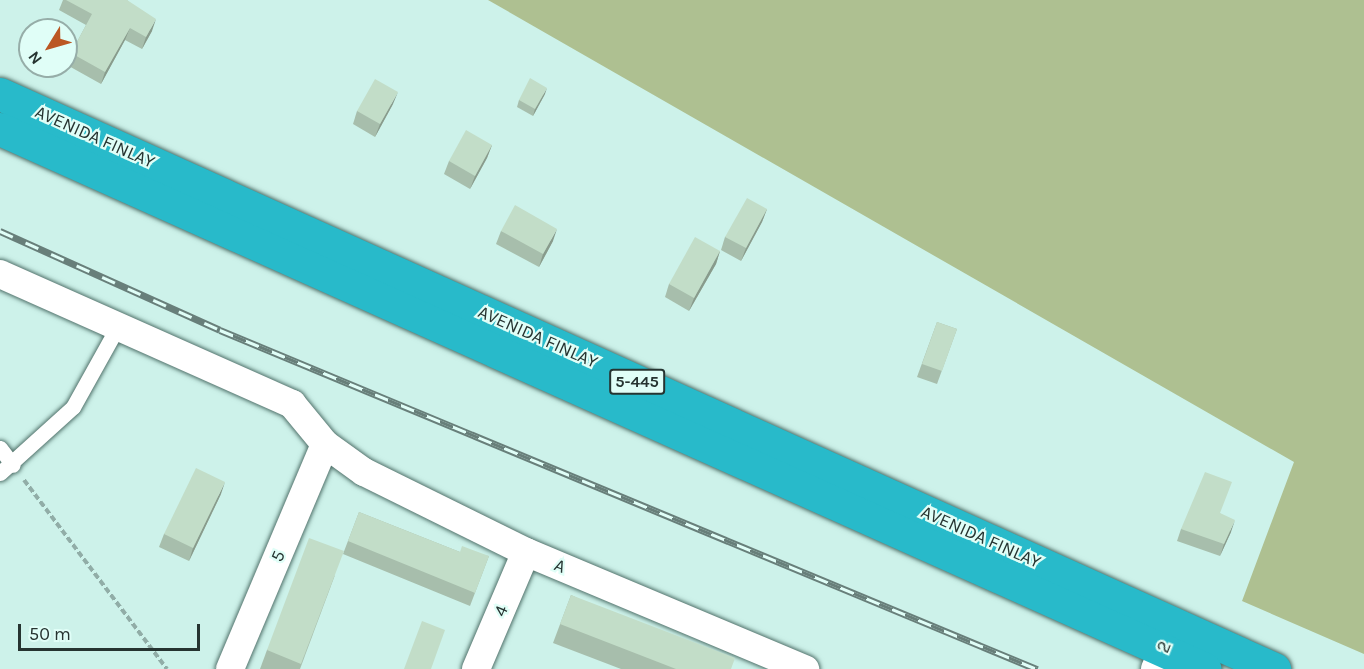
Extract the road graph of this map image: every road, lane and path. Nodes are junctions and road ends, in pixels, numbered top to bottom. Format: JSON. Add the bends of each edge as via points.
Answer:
{"nodes":[{"id":1,"x":0,"y":93,"type":"edge"},
{"id":2,"x":0,"y":129,"type":"edge"},
{"id":3,"x":0,"y":274,"type":"edge"},
{"id":4,"x":118,"y":326,"type":"junction"},
{"id":5,"x":325,"y":444,"type":"junction"},
{"id":6,"x":0,"y":448,"type":"edge"},
{"id":7,"x":6,"y":469,"type":"edge"},
{"id":8,"x":526,"y":552,"type":"junction"},
{"id":9,"x":1164,"y":648,"type":"edge"},
{"id":10,"x":767,"y":661,"type":"edge"},
{"id":11,"x":167,"y":669,"type":"edge"},
{"id":12,"x":230,"y":669,"type":"edge"},
{"id":13,"x":476,"y":669,"type":"edge"},
{"id":14,"x":805,"y":669,"type":"edge"},
{"id":15,"x":1205,"y":669,"type":"edge"},
{"id":16,"x":1274,"y":669,"type":"edge"}],
"edges":[{"from":1,"to":9,"type":"highway","name":"AVENIDA FINLAY","number":"5-445"},
{"from":2,"to":9,"type":"highway","name":"AVENIDA FINLAY","number":"5-445"},
{"from":3,"to":4,"type":"street","name":"A"},
{"from":4,"to":5,"type":"street","name":"A","via":[[292,404]]},
{"from":4,"to":7,"type":"lane","via":[[73,406]]},
{"from":5,"to":8,"type":"street","name":"A","via":[[364,472]]},
{"from":5,"to":12,"type":"street","name":"5"},
{"from":6,"to":7,"type":"lane"},
{"from":7,"to":11,"type":"path"},
{"from":8,"to":10,"type":"street","name":"A"},
{"from":8,"to":13,"type":"street","name":"4"},
{"from":9,"to":15,"type":"highway","name":"AVENIDA FINLAY","number":"5-445"},
{"from":9,"to":16,"type":"highway","name":"AVENIDA FINLAY","number":"5-445"},
{"from":10,"to":14,"type":"street","name":"A"}]}
